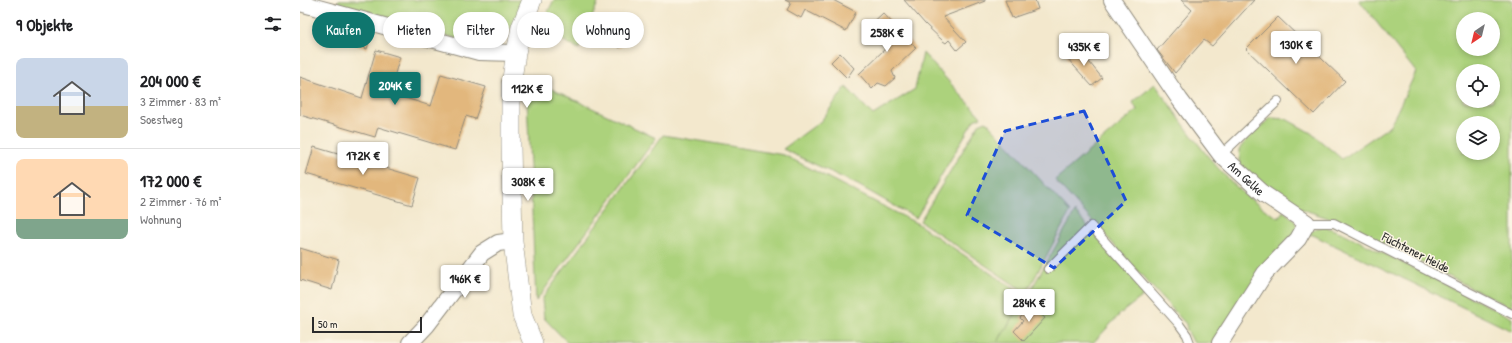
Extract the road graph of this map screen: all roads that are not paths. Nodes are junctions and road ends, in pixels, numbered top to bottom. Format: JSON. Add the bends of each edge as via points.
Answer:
{"nodes":[{"id":1,"x":532,"y":0,"type":"edge"},
{"id":2,"x":1112,"y":0,"type":"edge"},
{"id":3,"x":300,"y":3,"type":"edge"},
{"id":4,"x":516,"y":53,"type":"junction"},
{"id":5,"x":1278,"y":101,"type":"dead end"},
{"id":6,"x":1221,"y":155,"type":"junction"},
{"id":7,"x":1307,"y":223,"type":"junction"},
{"id":8,"x":513,"y":241,"type":"junction"},
{"id":9,"x":1048,"y":268,"type":"dead end"},
{"id":10,"x":1512,"y":314,"type":"edge"},
{"id":11,"x":410,"y":343,"type":"edge"},
{"id":12,"x":533,"y":343,"type":"edge"},
{"id":13,"x":1190,"y":343,"type":"edge"},
{"id":14,"x":1220,"y":343,"type":"edge"}],
"edges":[{"from":1,"to":4,"type":"street","via":[[521,27]]},
{"from":2,"to":6,"type":"street","name":"Am Gelke"},
{"from":3,"to":4,"type":"street","via":[[479,52]]},
{"from":4,"to":8,"type":"street","via":[[512,85],[511,146]]},
{"from":5,"to":6,"type":"lane"},
{"from":6,"to":7,"type":"street","name":"Am Gelke","via":[[1264,194]]},
{"from":7,"to":10,"type":"lane","name":"Füchtener Heide","via":[[1334,223]]},
{"from":7,"to":14,"type":"street","via":[[1298,238],[1265,273]]},
{"from":8,"to":11,"type":"street","via":[[498,243],[482,253],[427,325]]},
{"from":8,"to":12,"type":"street","via":[[522,315]]},
{"from":9,"to":13,"type":"lane","via":[[1091,226],[1179,324]]}]}
